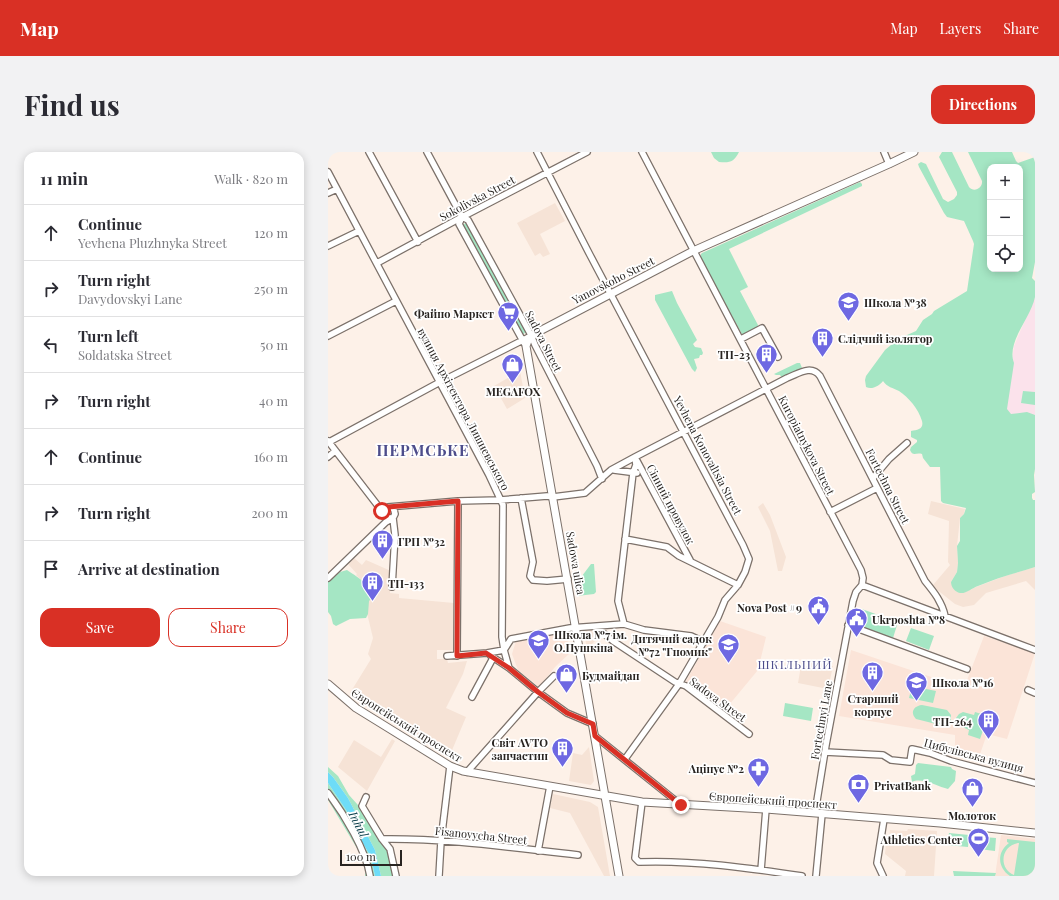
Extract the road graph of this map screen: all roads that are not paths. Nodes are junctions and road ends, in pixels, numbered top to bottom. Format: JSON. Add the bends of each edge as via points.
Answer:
{"nodes":[{"id":1,"x":369,"y":152,"type":"edge"},
{"id":2,"x":427,"y":152,"type":"edge"},
{"id":3,"x":537,"y":152,"type":"edge"},
{"id":4,"x":587,"y":152,"type":"edge"},
{"id":5,"x":642,"y":152,"type":"edge"},
{"id":6,"x":884,"y":152,"type":"edge"},
{"id":7,"x":914,"y":152,"type":"edge"},
{"id":8,"x":889,"y":164,"type":"junction"},
{"id":9,"x":328,"y":172,"type":"edge"},
{"id":10,"x":547,"y":172,"type":"junction"},
{"id":11,"x":337,"y":189,"type":"junction"},
{"id":12,"x":328,"y":193,"type":"edge"},
{"id":13,"x":462,"y":217,"type":"junction"},
{"id":14,"x":359,"y":231,"type":"junction"},
{"id":15,"x":418,"y":242,"type":"junction"},
{"id":16,"x":328,"y":246,"type":"edge"},
{"id":17,"x":694,"y":251,"type":"junction"},
{"id":18,"x":377,"y":263,"type":"junction"},
{"id":19,"x":611,"y":293,"type":"junction"},
{"id":20,"x":396,"y":301,"type":"junction"},
{"id":21,"x":328,"y":336,"type":"edge"},
{"id":22,"x":531,"y":336,"type":"junction"},
{"id":23,"x":741,"y":339,"type":"junction"},
{"id":24,"x":524,"y":343,"type":"junction"},
{"id":25,"x":778,"y":357,"type":"dead end"},
{"id":26,"x":440,"y":382,"type":"junction"},
{"id":27,"x":767,"y":389,"type":"junction"},
{"id":28,"x":684,"y":432,"type":"junction"},
{"id":29,"x":329,"y":442,"type":"edge"},
{"id":30,"x":907,"y":443,"type":"dead end"},
{"id":31,"x":335,"y":451,"type":"junction"},
{"id":32,"x":328,"y":457,"type":"edge"},
{"id":33,"x":635,"y":457,"type":"junction"},
{"id":34,"x":611,"y":470,"type":"junction"},
{"id":35,"x":633,"y":473,"type":"junction"},
{"id":36,"x":643,"y":473,"type":"junction"},
{"id":37,"x":873,"y":478,"type":"junction"},
{"id":38,"x":602,"y":479,"type":"junction"},
{"id":39,"x":876,"y":488,"type":"junction"},
{"id":40,"x":553,"y":496,"type":"junction"},
{"id":41,"x":521,"y":498,"type":"junction"},
{"id":42,"x":500,"y":500,"type":"junction"},
{"id":43,"x":458,"y":501,"type":"junction"},
{"id":44,"x":392,"y":507,"type":"junction"},
{"id":45,"x":382,"y":511,"type":"junction"},
{"id":46,"x":830,"y":512,"type":"junction"},
{"id":47,"x":393,"y":518,"type":"junction"},
{"id":48,"x":386,"y":519,"type":"junction"},
{"id":49,"x":625,"y":539,"type":"junction"},
{"id":50,"x":690,"y":560,"type":"junction"},
{"id":51,"x":328,"y":578,"type":"edge"},
{"id":52,"x":568,"y":579,"type":"junction"},
{"id":53,"x":738,"y":585,"type":"junction"},
{"id":54,"x":862,"y":585,"type":"junction"},
{"id":55,"x":392,"y":587,"type":"dead end"},
{"id":56,"x":944,"y":616,"type":"junction"},
{"id":57,"x":624,"y":624,"type":"junction"},
{"id":58,"x":848,"y":626,"type":"junction"},
{"id":59,"x":596,"y":627,"type":"junction"},
{"id":60,"x":576,"y":628,"type":"junction"},
{"id":61,"x":502,"y":637,"type":"junction"},
{"id":62,"x":511,"y":639,"type":"junction"},
{"id":63,"x":704,"y":642,"type":"junction"},
{"id":64,"x":504,"y":650,"type":"junction"},
{"id":65,"x":1035,"y":650,"type":"edge"},
{"id":66,"x":486,"y":653,"type":"junction"},
{"id":67,"x":447,"y":656,"type":"dead end"},
{"id":68,"x":457,"y":656,"type":"junction"},
{"id":69,"x":493,"y":658,"type":"junction"},
{"id":70,"x":509,"y":668,"type":"junction"},
{"id":71,"x":967,"y":669,"type":"dead end"},
{"id":72,"x":554,"y":676,"type":"dead end"},
{"id":73,"x":328,"y":684,"type":"edge"},
{"id":74,"x":679,"y":684,"type":"junction"},
{"id":75,"x":1028,"y":690,"type":"dead end"},
{"id":76,"x":538,"y":692,"type":"junction"},
{"id":77,"x":1035,"y":693,"type":"edge"},
{"id":78,"x":472,"y":697,"type":"dead end"},
{"id":79,"x":593,"y":724,"type":"junction"},
{"id":80,"x":749,"y":734,"type":"dead end"},
{"id":81,"x":595,"y":736,"type":"junction"},
{"id":82,"x":825,"y":752,"type":"junction"},
{"id":83,"x":626,"y":759,"type":"junction"},
{"id":84,"x":450,"y":766,"type":"junction"},
{"id":85,"x":468,"y":772,"type":"junction"},
{"id":86,"x":1035,"y":782,"type":"edge"},
{"id":87,"x":550,"y":786,"type":"junction"},
{"id":88,"x":328,"y":793,"type":"edge"},
{"id":89,"x":605,"y":796,"type":"junction"},
{"id":90,"x":366,"y":797,"type":"dead end"},
{"id":91,"x":642,"y":802,"type":"junction"},
{"id":92,"x":681,"y":805,"type":"junction"},
{"id":93,"x":766,"y":809,"type":"junction"},
{"id":94,"x":819,"y":814,"type":"junction"},
{"id":95,"x":884,"y":819,"type":"junction"},
{"id":96,"x":1035,"y":833,"type":"edge"},
{"id":97,"x":382,"y":840,"type":"junction"},
{"id":98,"x":442,"y":841,"type":"junction"},
{"id":99,"x":538,"y":851,"type":"junction"},
{"id":100,"x":578,"y":855,"type":"dead end"},
{"id":101,"x":761,"y":870,"type":"junction"},
{"id":102,"x":370,"y":876,"type":"edge"},
{"id":103,"x":396,"y":876,"type":"edge"},
{"id":104,"x":439,"y":876,"type":"edge"},
{"id":105,"x":619,"y":876,"type":"edge"},
{"id":106,"x":802,"y":876,"type":"edge"},
{"id":107,"x":816,"y":876,"type":"edge"},
{"id":108,"x":881,"y":876,"type":"edge"}],
"edges":[{"from":1,"to":15,"type":"street"},
{"from":2,"to":13,"type":"street","name":"Sadova Street"},
{"from":3,"to":10,"type":"street","name":"Yevhena Konovaltsia Street"},
{"from":4,"to":10,"type":"street","name":"Sokolivska Street"},
{"from":5,"to":17,"type":"street","name":"Kuropiatnykova Street"},
{"from":6,"to":8,"type":"street"},
{"from":7,"to":8,"type":"main road","name":"Yanovskoho Street"},
{"from":8,"to":17,"type":"main road","name":"Yanovskoho Street"},
{"from":9,"to":11,"type":"street","name":"вулиця Архітектора Лишневського"},
{"from":10,"to":13,"type":"street","name":"Sokolivska Street"},
{"from":10,"to":19,"type":"street","name":"Yevhena Konovaltsia Street"},
{"from":11,"to":12,"type":"street"},
{"from":11,"to":14,"type":"street","name":"вулиця Архітектора Лишневського"},
{"from":13,"to":15,"type":"street","name":"Sokolivska Street"},
{"from":13,"to":22,"type":"street","name":"Sadova Street","via":[[468,220]]},
{"from":13,"to":24,"type":"street","name":"Sadova Street","via":[[459,224]]},
{"from":14,"to":16,"type":"street"},
{"from":14,"to":18,"type":"street","name":"вулиця Архітектора Лишневського"},
{"from":15,"to":18,"type":"street","name":"Sokolivska Street"},
{"from":17,"to":19,"type":"main road","name":"Yanovskoho Street"},
{"from":17,"to":23,"type":"street","name":"Kuropiatnykova Street"},
{"from":18,"to":20,"type":"street","name":"вулиця Архітектора Лишневського"},
{"from":19,"to":22,"type":"main road","name":"Yanovskoho Street"},
{"from":19,"to":28,"type":"street","name":"Yevhena Konovaltsia Street"},
{"from":20,"to":21,"type":"street"},
{"from":20,"to":26,"type":"street","name":"вулиця Архітектора Лишневського"},
{"from":22,"to":24,"type":"main road"},
{"from":22,"to":38,"type":"street","name":"Sadova Street"},
{"from":23,"to":25,"type":"street","via":[[762,328]]},
{"from":23,"to":27,"type":"street","name":"Kuropiatnykova Street"},
{"from":24,"to":26,"type":"street"},
{"from":24,"to":40,"type":"main road","name":"Sadowa ulica"},
{"from":26,"to":29,"type":"street"},
{"from":26,"to":42,"type":"street","name":"вулиця Архітектора Лишневського"},
{"from":27,"to":28,"type":"street"},
{"from":27,"to":37,"type":"street","name":"Fortechna Street","via":[[808,370],[816,371]]},
{"from":27,"to":46,"type":"street","name":"Kuropiatnykova Street"},
{"from":28,"to":33,"type":"street"},
{"from":28,"to":53,"type":"street","name":"Yevhena Konovaltsia Street","via":[[749,559]]},
{"from":29,"to":31,"type":"street"},
{"from":30,"to":37,"type":"street"},
{"from":31,"to":32,"type":"street"},
{"from":31,"to":45,"type":"street"},
{"from":33,"to":34,"type":"street"},
{"from":33,"to":35,"type":"street"},
{"from":33,"to":36,"type":"street","name":"Сінний провулок"},
{"from":34,"to":35,"type":"street"},
{"from":34,"to":38,"type":"street"},
{"from":35,"to":36,"type":"street"},
{"from":35,"to":49,"type":"street"},
{"from":36,"to":50,"type":"street","name":"Сінний провулок"},
{"from":37,"to":39,"type":"street","name":"Fortechna Street"},
{"from":38,"to":40,"type":"street","via":[[585,493]]},
{"from":39,"to":46,"type":"street"},
{"from":39,"to":56,"type":"street","name":"Fortechna Street","via":[[925,582],[943,608]]},
{"from":40,"to":41,"type":"street"},
{"from":40,"to":52,"type":"main road","name":"Sadowa ulica"},
{"from":41,"to":42,"type":"street"},
{"from":41,"to":52,"type":"street","via":[[533,562],[530,576],[532,580]]},
{"from":42,"to":43,"type":"street"},
{"from":42,"to":61,"type":"street","name":"вулиця Архітектора Лишневського","via":[[503,505]]},
{"from":43,"to":44,"type":"street"},
{"from":43,"to":68,"type":"street"},
{"from":44,"to":45,"type":"street","via":[[386,507]]},
{"from":44,"to":47,"type":"street","via":[[395,512]]},
{"from":45,"to":48,"type":"street"},
{"from":46,"to":54,"type":"street","name":"Kuropiatnykova Street","via":[[861,570]]},
{"from":47,"to":48,"type":"street"},
{"from":47,"to":55,"type":"street","via":[[395,535]]},
{"from":48,"to":51,"type":"street"},
{"from":49,"to":50,"type":"street","via":[[667,547]]},
{"from":49,"to":57,"type":"street","via":[[618,601]]},
{"from":50,"to":53,"type":"street"},
{"from":52,"to":60,"type":"main road","name":"Sadowa ulica"},
{"from":53,"to":63,"type":"street","name":"Yevhena Konovaltsia Street","via":[[725,600]]},
{"from":54,"to":56,"type":"street"},
{"from":54,"to":58,"type":"street","name":"Fortechnyi Lane","via":[[856,592]]},
{"from":56,"to":65,"type":"street"},
{"from":57,"to":59,"type":"street"},
{"from":57,"to":63,"type":"street","via":[[644,630],[691,636]]},
{"from":58,"to":71,"type":"street"},
{"from":58,"to":82,"type":"street","name":"Fortechnyi Lane"},
{"from":59,"to":60,"type":"street"},
{"from":59,"to":74,"type":"street","name":"Sadova Street"},
{"from":60,"to":62,"type":"street"},
{"from":60,"to":79,"type":"main road","name":"Sadowa ulica"},
{"from":61,"to":62,"type":"street"},
{"from":61,"to":64,"type":"street","name":"вулиця Архітектора Лишневського"},
{"from":62,"to":64,"type":"street"},
{"from":63,"to":74,"type":"street","name":"Yevhena Konovaltsia Street"},
{"from":64,"to":66,"type":"street"},
{"from":64,"to":70,"type":"street","name":"вулиця Архітектора Лишневського"},
{"from":66,"to":68,"type":"street"},
{"from":66,"to":69,"type":"street"},
{"from":67,"to":68,"type":"street"},
{"from":69,"to":70,"type":"street"},
{"from":69,"to":78,"type":"street"},
{"from":70,"to":76,"type":"street"},
{"from":72,"to":76,"type":"street"},
{"from":73,"to":84,"type":"main road","name":"Європейський проспект","via":[[356,708]]},
{"from":74,"to":80,"type":"street","name":"Sadova Street","via":[[686,686]]},
{"from":74,"to":83,"type":"street","name":"Yevhena Konovaltsia Street"},
{"from":75,"to":77,"type":"street"},
{"from":76,"to":79,"type":"street","via":[[567,713]]},
{"from":76,"to":85,"type":"street"},
{"from":79,"to":81,"type":"main road","name":"Sadowa ulica"},
{"from":81,"to":83,"type":"street"},
{"from":81,"to":89,"type":"main road","name":"Sadowa ulica"},
{"from":82,"to":86,"type":"street","name":"Цибулівська вулиця","via":[[883,755],[891,760],[910,762],[912,749]]},
{"from":82,"to":94,"type":"street","name":"Fortechnyi Lane"},
{"from":83,"to":92,"type":"street"},
{"from":84,"to":85,"type":"main road","name":"Європейський проспект"},
{"from":84,"to":98,"type":"street"},
{"from":85,"to":87,"type":"main road","name":"Європейський проспект"},
{"from":87,"to":89,"type":"main road","name":"Європейський проспект"},
{"from":87,"to":99,"type":"street"},
{"from":88,"to":102,"type":"street","via":[[361,848]]},
{"from":89,"to":91,"type":"main road","name":"Європейський проспект"},
{"from":89,"to":105,"type":"main road","name":"Sadowa ulica"},
{"from":90,"to":97,"type":"street","via":[[362,806]]},
{"from":91,"to":92,"type":"main road","name":"Європейський проспект"},
{"from":91,"to":101,"type":"street","via":[[635,858],[639,862],[665,861]]},
{"from":92,"to":93,"type":"main road","name":"Європейський проспект"},
{"from":93,"to":94,"type":"main road","name":"Європейський проспект"},
{"from":93,"to":101,"type":"street"},
{"from":94,"to":95,"type":"main road","name":"Європейський проспект"},
{"from":94,"to":107,"type":"street","name":"Fortechnyi Lane"},
{"from":95,"to":96,"type":"main road","name":"Європейський проспект"},
{"from":95,"to":108,"type":"street","via":[[877,863]]},
{"from":97,"to":98,"type":"street","name":"Fisanovycha Street"},
{"from":97,"to":103,"type":"street","via":[[390,849]]},
{"from":98,"to":99,"type":"street","name":"Fisanovycha Street"},
{"from":98,"to":104,"type":"street"},
{"from":99,"to":100,"type":"street","name":"Fisanovycha Street"},
{"from":101,"to":106,"type":"street"}]}
